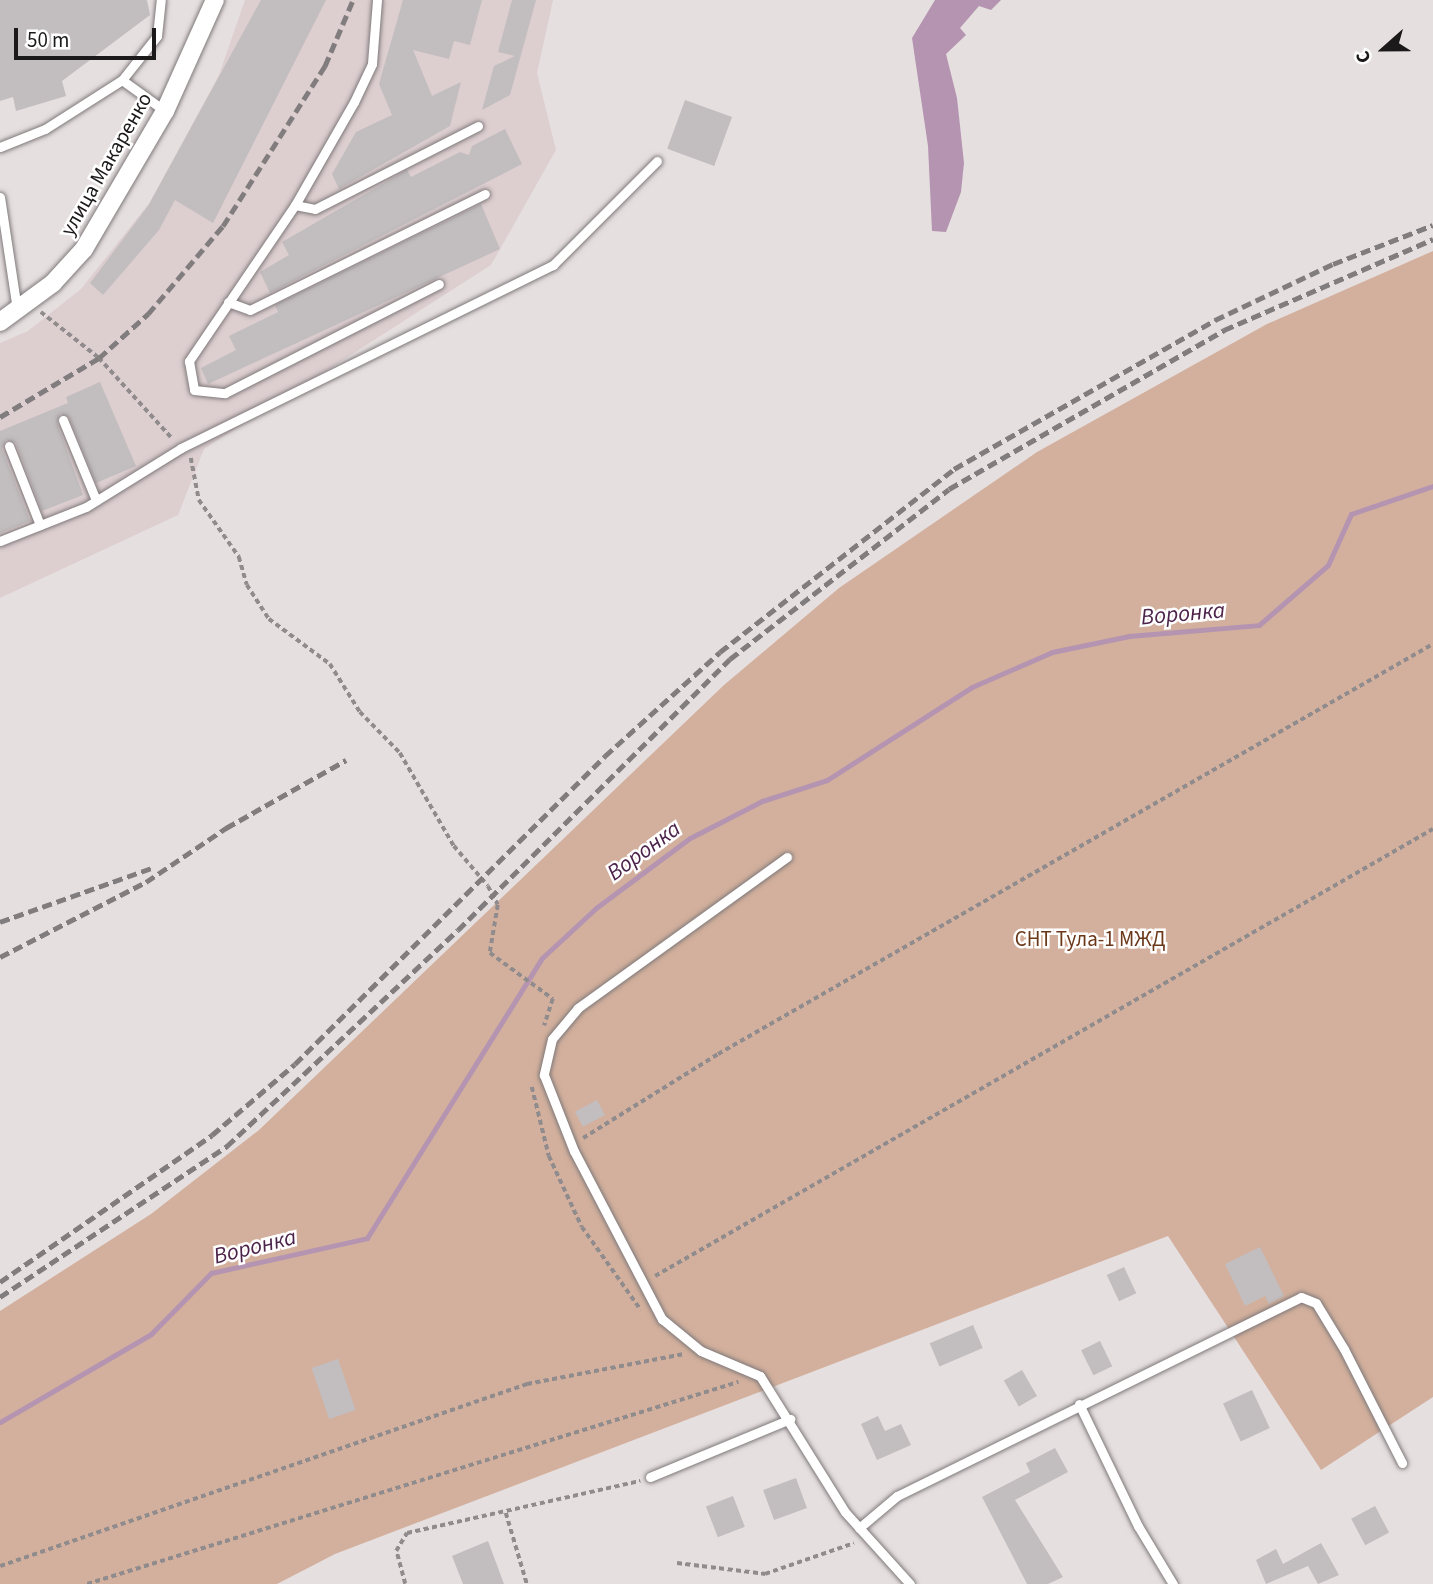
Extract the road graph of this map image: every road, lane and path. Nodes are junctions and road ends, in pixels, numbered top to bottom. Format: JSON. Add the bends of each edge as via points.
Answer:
{"nodes":[{"id":1,"x":161,"y":0,"type":"edge"},
{"id":2,"x":215,"y":0,"type":"edge"},
{"id":3,"x":377,"y":0,"type":"edge"},
{"id":4,"x":122,"y":80,"type":"junction"},
{"id":5,"x":165,"y":111,"type":"junction"},
{"id":6,"x":478,"y":126,"type":"dead end"},
{"id":7,"x":0,"y":146,"type":"edge"},
{"id":8,"x":657,"y":161,"type":"dead end"},
{"id":9,"x":485,"y":194,"type":"dead end"},
{"id":10,"x":0,"y":197,"type":"edge"},
{"id":11,"x":295,"y":205,"type":"junction"},
{"id":12,"x":439,"y":284,"type":"dead end"},
{"id":13,"x":228,"y":302,"type":"junction"},
{"id":14,"x":23,"y":306,"type":"junction"},
{"id":15,"x":0,"y":322,"type":"edge"},
{"id":16,"x":64,"y":420,"type":"dead end"},
{"id":17,"x":9,"y":446,"type":"dead end"},
{"id":18,"x":181,"y":448,"type":"junction"},
{"id":19,"x":96,"y":500,"type":"junction"},
{"id":20,"x":40,"y":525,"type":"junction"},
{"id":21,"x":0,"y":541,"type":"edge"},
{"id":22,"x":1433,"y":644,"type":"edge"},
{"id":23,"x":1433,"y":829,"type":"edge"},
{"id":24,"x":787,"y":857,"type":"dead end"},
{"id":25,"x":553,"y":999,"type":"dead end"},
{"id":26,"x":531,"y":1077,"type":"dead end"},
{"id":27,"x":574,"y":1151,"type":"junction"},
{"id":28,"x":645,"y":1282,"type":"junction"},
{"id":29,"x":662,"y":1319,"type":"junction"},
{"id":30,"x":701,"y":1351,"type":"junction"},
{"id":31,"x":760,"y":1376,"type":"junction"},
{"id":32,"x":1079,"y":1404,"type":"junction"},
{"id":33,"x":790,"y":1419,"type":"junction"},
{"id":34,"x":1402,"y":1463,"type":"dead end"},
{"id":35,"x":650,"y":1477,"type":"joint"},
{"id":36,"x":506,"y":1513,"type":"junction"},
{"id":37,"x":859,"y":1528,"type":"junction"},
{"id":38,"x":867,"y":1537,"type":"junction"},
{"id":39,"x":677,"y":1563,"type":"dead end"},
{"id":40,"x":0,"y":1566,"type":"edge"},
{"id":41,"x":87,"y":1584,"type":"edge"},
{"id":42,"x":405,"y":1584,"type":"edge"},
{"id":43,"x":527,"y":1584,"type":"edge"},
{"id":44,"x":910,"y":1584,"type":"edge"},
{"id":45,"x":1173,"y":1584,"type":"edge"}],
"edges":[{"from":1,"to":4,"type":"lane","via":[[157,36]]},
{"from":2,"to":5,"type":"street","name":"улица Макаренко"},
{"from":3,"to":11,"type":"lane","via":[[372,64]]},
{"from":4,"to":5,"type":"lane"},
{"from":4,"to":7,"type":"lane","via":[[45,129]]},
{"from":5,"to":14,"type":"street","name":"улица Макаренко","via":[[84,249]]},
{"from":6,"to":11,"type":"lane","via":[[315,208]]},
{"from":8,"to":18,"type":"lane","via":[[553,265]]},
{"from":9,"to":13,"type":"lane","via":[[250,310]]},
{"from":10,"to":14,"type":"lane"},
{"from":11,"to":13,"type":"lane"},
{"from":12,"to":13,"type":"lane","via":[[225,393],[206,396],[194,390],[189,361]]},
{"from":14,"to":15,"type":"street","name":"улица Макаренко"},
{"from":14,"to":18,"type":"path","via":[[99,358]]},
{"from":16,"to":19,"type":"lane"},
{"from":17,"to":20,"type":"lane"},
{"from":18,"to":19,"type":"lane"},
{"from":18,"to":25,"type":"path","via":[[195,462],[199,500],[239,557],[247,585],[269,619],[330,664],[360,712],[400,753],[454,846],[488,886],[498,905],[490,953]]},
{"from":19,"to":20,"type":"lane"},
{"from":20,"to":21,"type":"lane"},
{"from":22,"to":27,"type":"path","via":[[718,1054],[610,1118]]},
{"from":23,"to":28,"type":"path"},
{"from":24,"to":27,"type":"lane","via":[[597,992],[562,1024],[544,1068],[547,1092]]},
{"from":26,"to":29,"type":"path","via":[[549,1156],[582,1227],[634,1304]]},
{"from":27,"to":28,"type":"lane"},
{"from":28,"to":29,"type":"lane"},
{"from":29,"to":30,"type":"lane"},
{"from":30,"to":31,"type":"lane"},
{"from":30,"to":40,"type":"path","via":[[527,1384]]},
{"from":31,"to":33,"type":"lane"},
{"from":31,"to":41,"type":"path"},
{"from":32,"to":34,"type":"lane","via":[[1308,1297],[1344,1349]]},
{"from":32,"to":37,"type":"lane","via":[[897,1496]]},
{"from":32,"to":45,"type":"lane","via":[[1138,1526]]},
{"from":33,"to":35,"type":"lane"},
{"from":33,"to":37,"type":"lane"},
{"from":35,"to":36,"type":"path"},
{"from":36,"to":42,"type":"path","via":[[403,1536],[396,1551]]},
{"from":36,"to":43,"type":"path"},
{"from":37,"to":38,"type":"lane"},
{"from":38,"to":39,"type":"path","via":[[770,1573]]},
{"from":38,"to":44,"type":"lane"}]}
